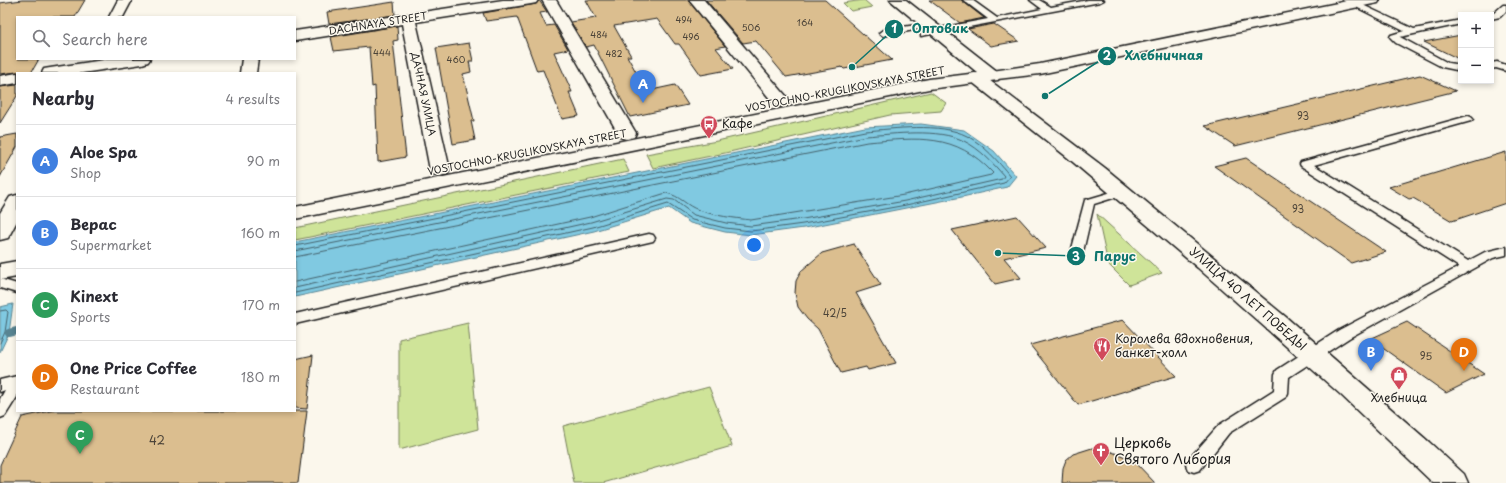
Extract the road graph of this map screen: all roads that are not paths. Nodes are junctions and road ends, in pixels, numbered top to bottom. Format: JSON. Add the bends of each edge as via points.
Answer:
{"nodes":[{"id":1,"x":125,"y":0,"type":"edge"},
{"id":2,"x":531,"y":0,"type":"edge"},
{"id":3,"x":549,"y":0,"type":"edge"},
{"id":4,"x":696,"y":0,"type":"edge"},
{"id":5,"x":882,"y":0,"type":"edge"},
{"id":6,"x":897,"y":0,"type":"edge"},
{"id":7,"x":967,"y":0,"type":"edge"},
{"id":8,"x":1034,"y":0,"type":"edge"},
{"id":9,"x":1100,"y":0,"type":"edge"},
{"id":10,"x":1325,"y":0,"type":"edge"},
{"id":11,"x":1373,"y":0,"type":"edge"},
{"id":12,"x":1350,"y":2,"type":"edge"},
{"id":13,"x":1506,"y":7,"type":"edge"},
{"id":14,"x":1050,"y":10,"type":"junction"},
{"id":15,"x":117,"y":16,"type":"edge"},
{"id":16,"x":1494,"y":16,"type":"edge"},
{"id":17,"x":408,"y":19,"type":"junction"},
{"id":18,"x":995,"y":20,"type":"junction"},
{"id":19,"x":1458,"y":23,"type":"edge"},
{"id":20,"x":925,"y":31,"type":"junction"},
{"id":21,"x":1414,"y":32,"type":"junction"},
{"id":22,"x":883,"y":33,"type":"dead end"},
{"id":23,"x":296,"y":36,"type":"edge"},
{"id":24,"x":134,"y":60,"type":"edge"},
{"id":25,"x":250,"y":60,"type":"edge"},
{"id":26,"x":88,"y":66,"type":"edge"},
{"id":27,"x":1494,"y":66,"type":"edge"},
{"id":28,"x":1458,"y":67,"type":"edge"},
{"id":29,"x":1506,"y":68,"type":"edge"},
{"id":30,"x":55,"y":72,"type":"edge"},
{"id":31,"x":248,"y":72,"type":"edge"},
{"id":32,"x":977,"y":72,"type":"junction"},
{"id":33,"x":16,"y":78,"type":"edge"},
{"id":34,"x":0,"y":80,"type":"edge"},
{"id":35,"x":781,"y":101,"type":"junction"},
{"id":36,"x":1468,"y":119,"type":"dead end"},
{"id":37,"x":627,"y":133,"type":"junction"},
{"id":38,"x":440,"y":170,"type":"junction"},
{"id":39,"x":1122,"y":192,"type":"junction"},
{"id":40,"x":296,"y":199,"type":"edge"},
{"id":41,"x":16,"y":203,"type":"edge"},
{"id":42,"x":296,"y":213,"type":"edge"},
{"id":43,"x":0,"y":233,"type":"edge"},
{"id":44,"x":649,"y":238,"type":"dead end"},
{"id":45,"x":1506,"y":251,"type":"edge"},
{"id":46,"x":16,"y":255,"type":"edge"},
{"id":47,"x":1076,"y":256,"type":"dead end"},
{"id":48,"x":0,"y":259,"type":"edge"},
{"id":49,"x":1468,"y":267,"type":"junction"},
{"id":50,"x":16,"y":269,"type":"edge"},
{"id":51,"x":0,"y":272,"type":"edge"},
{"id":52,"x":0,"y":283,"type":"edge"},
{"id":53,"x":16,"y":289,"type":"edge"},
{"id":54,"x":296,"y":319,"type":"edge"},
{"id":55,"x":1312,"y":354,"type":"junction"},
{"id":56,"x":16,"y":383,"type":"edge"},
{"id":57,"x":16,"y":385,"type":"edge"},
{"id":58,"x":0,"y":386,"type":"edge"},
{"id":59,"x":0,"y":412,"type":"edge"},
{"id":60,"x":1194,"y":465,"type":"dead end"},
{"id":61,"x":1452,"y":483,"type":"edge"}],
"edges":[{"from":1,"to":15,"type":"street"},
{"from":2,"to":17,"type":"street","name":"DACHNAYA STREET"},
{"from":3,"to":37,"type":"street"},
{"from":4,"to":35,"type":"street"},
{"from":5,"to":20,"type":"street"},
{"from":6,"to":20,"type":"street"},
{"from":7,"to":18,"type":"lane"},
{"from":8,"to":14,"type":"lane"},
{"from":9,"to":14,"type":"lane"},
{"from":10,"to":32,"type":"street","name":"VOSTOCHNO-KRUGLIKOVSKAYA STREET"},
{"from":11,"to":12,"type":"street","name":"VOSTOCHNO-KRUGLIKOVSKAYA STREET"},
{"from":12,"to":21,"type":"lane"},
{"from":12,"to":32,"type":"street","name":"VOSTOCHNO-KRUGLIKOVSKAYA STREET","via":[[1040,69]]},
{"from":13,"to":16,"type":"lane"},
{"from":14,"to":18,"type":"lane"},
{"from":17,"to":23,"type":"street","name":"DACHNAYA STREET"},
{"from":17,"to":38,"type":"street","name":"ДАЧНАЯ УЛИЦА"},
{"from":18,"to":20,"type":"lane"},
{"from":19,"to":21,"type":"lane"},
{"from":20,"to":22,"type":"lane"},
{"from":20,"to":32,"type":"street","name":"УЛИЦА 40 ЛЕТ ПОБЕДЫ"},
{"from":21,"to":28,"type":"lane","via":[[1394,37],[1445,65]]},
{"from":24,"to":26,"type":"street"},
{"from":25,"to":31,"type":"street"},
{"from":26,"to":30,"type":"street"},
{"from":27,"to":29,"type":"lane"},
{"from":32,"to":35,"type":"street","name":"VOSTOCHNO-KRUGLIKOVSKAYA STREET"},
{"from":32,"to":39,"type":"street","name":"УЛИЦА 40 ЛЕТ ПОБЕДЫ"},
{"from":32,"to":42,"type":"street","name":"VOSTOCHNO-KRUGLIKOVSKAYA STREET","via":[[930,84]]},
{"from":33,"to":34,"type":"street"},
{"from":35,"to":37,"type":"street","name":"VOSTOCHNO-KRUGLIKOVSKAYA STREET"},
{"from":36,"to":49,"type":"lane","via":[[1305,164]]},
{"from":37,"to":38,"type":"street","name":"VOSTOCHNO-KRUGLIKOVSKAYA STREET"},
{"from":38,"to":40,"type":"street","name":"VOSTOCHNO-KRUGLIKOVSKAYA STREET"},
{"from":39,"to":47,"type":"lane","via":[[1089,202]]},
{"from":39,"to":55,"type":"street","name":"УЛИЦА 40 ЛЕТ ПОБЕДЫ"},
{"from":41,"to":43,"type":"street"},
{"from":44,"to":54,"type":"lane"},
{"from":45,"to":49,"type":"lane","via":[[1489,255]]},
{"from":46,"to":48,"type":"street"},
{"from":49,"to":55,"type":"lane"},
{"from":50,"to":51,"type":"street"},
{"from":52,"to":53,"type":"lane"},
{"from":55,"to":60,"type":"lane","via":[[1282,374],[1281,393],[1224,429]]},
{"from":55,"to":61,"type":"street","name":"УЛИЦА 40 ЛЕТ ПОБЕДЫ"},
{"from":56,"to":58,"type":"lane"},
{"from":57,"to":59,"type":"lane"}]}
